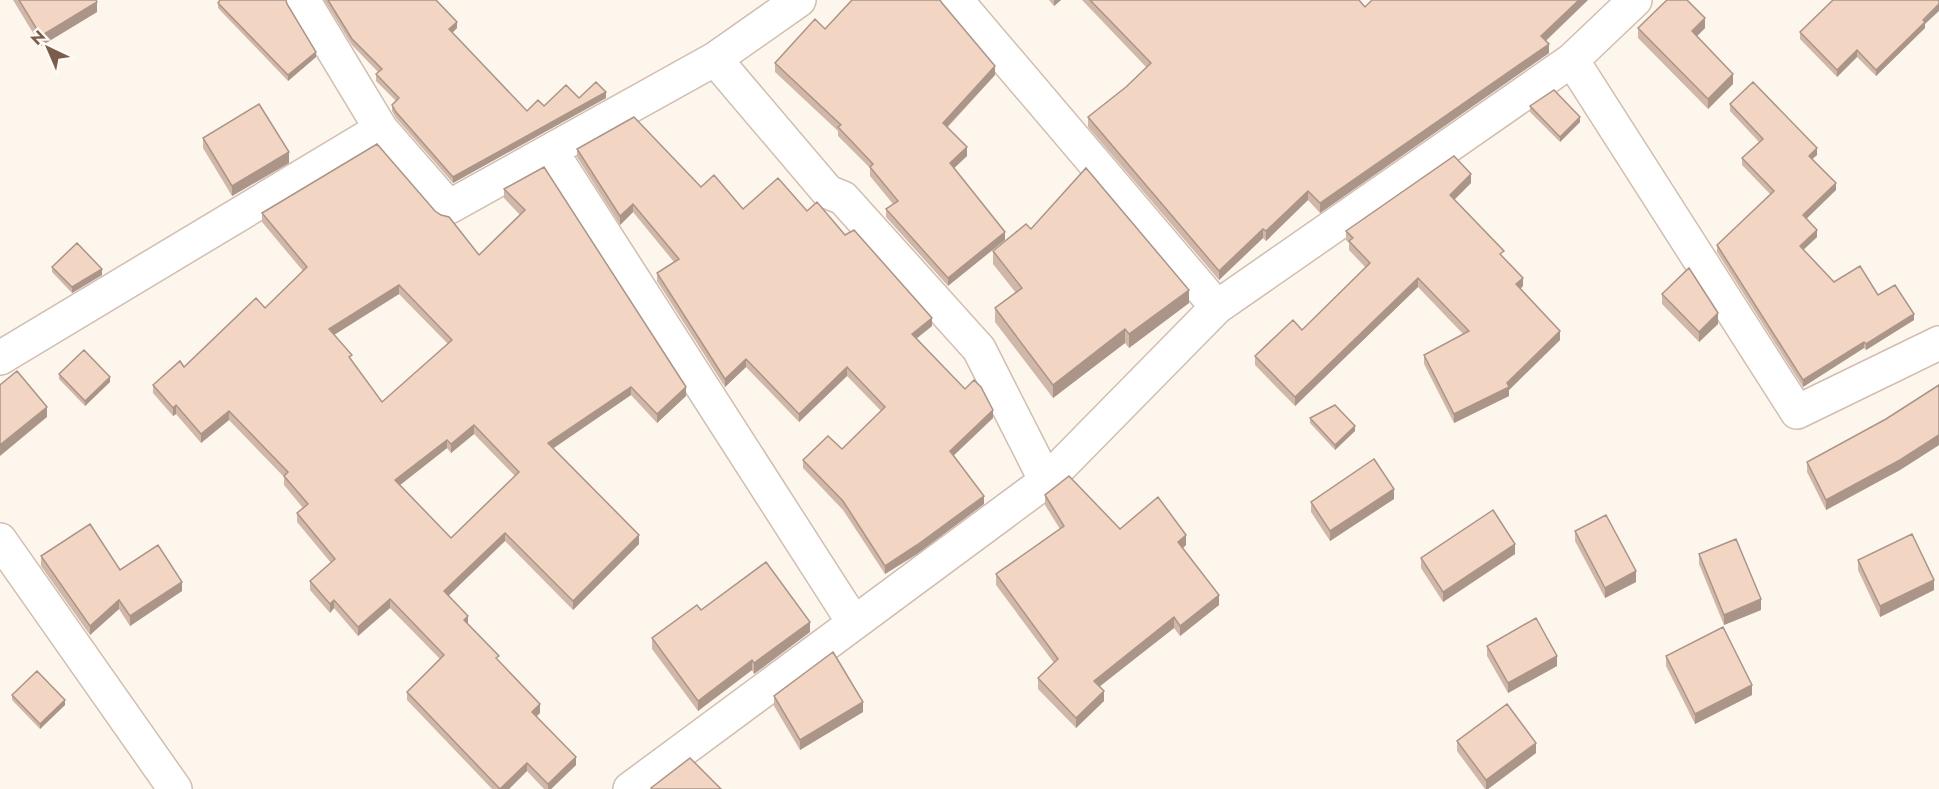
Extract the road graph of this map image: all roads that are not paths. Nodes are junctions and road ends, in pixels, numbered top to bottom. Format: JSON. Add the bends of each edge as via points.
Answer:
{"nodes":[{"id":1,"x":303,"y":0,"type":"edge"},
{"id":2,"x":799,"y":0,"type":"edge"},
{"id":3,"x":956,"y":0,"type":"edge"},
{"id":4,"x":1635,"y":0,"type":"edge"},
{"id":5,"x":715,"y":59,"type":"junction"},
{"id":6,"x":1572,"y":60,"type":"junction"},
{"id":7,"x":381,"y":129,"type":"junction"},
{"id":8,"x":551,"y":151,"type":"junction"},
{"id":9,"x":1216,"y":307,"type":"junction"},
{"id":10,"x":1939,"y":343,"type":"edge"},
{"id":11,"x":0,"y":358,"type":"edge"},
{"id":12,"x":1046,"y":481,"type":"junction"},
{"id":13,"x":0,"y":540,"type":"edge"},
{"id":14,"x":854,"y":623,"type":"junction"},
{"id":15,"x":175,"y":789,"type":"edge"},
{"id":16,"x":630,"y":789,"type":"edge"}],
"edges":[{"from":1,"to":7,"type":"street"},
{"from":2,"to":5,"type":"street"},
{"from":3,"to":9,"type":"street"},
{"from":4,"to":6,"type":"street"},
{"from":5,"to":8,"type":"street"},
{"from":5,"to":12,"type":"street","via":[[828,192],[843,198],[979,349]]},
{"from":6,"to":9,"type":"street"},
{"from":6,"to":10,"type":"street","via":[[1797,412]]},
{"from":7,"to":8,"type":"street","via":[[449,207]]},
{"from":7,"to":11,"type":"street"},
{"from":8,"to":14,"type":"street"},
{"from":9,"to":12,"type":"street"},
{"from":12,"to":14,"type":"street"},
{"from":13,"to":15,"type":"street"},
{"from":14,"to":16,"type":"street"}]}
